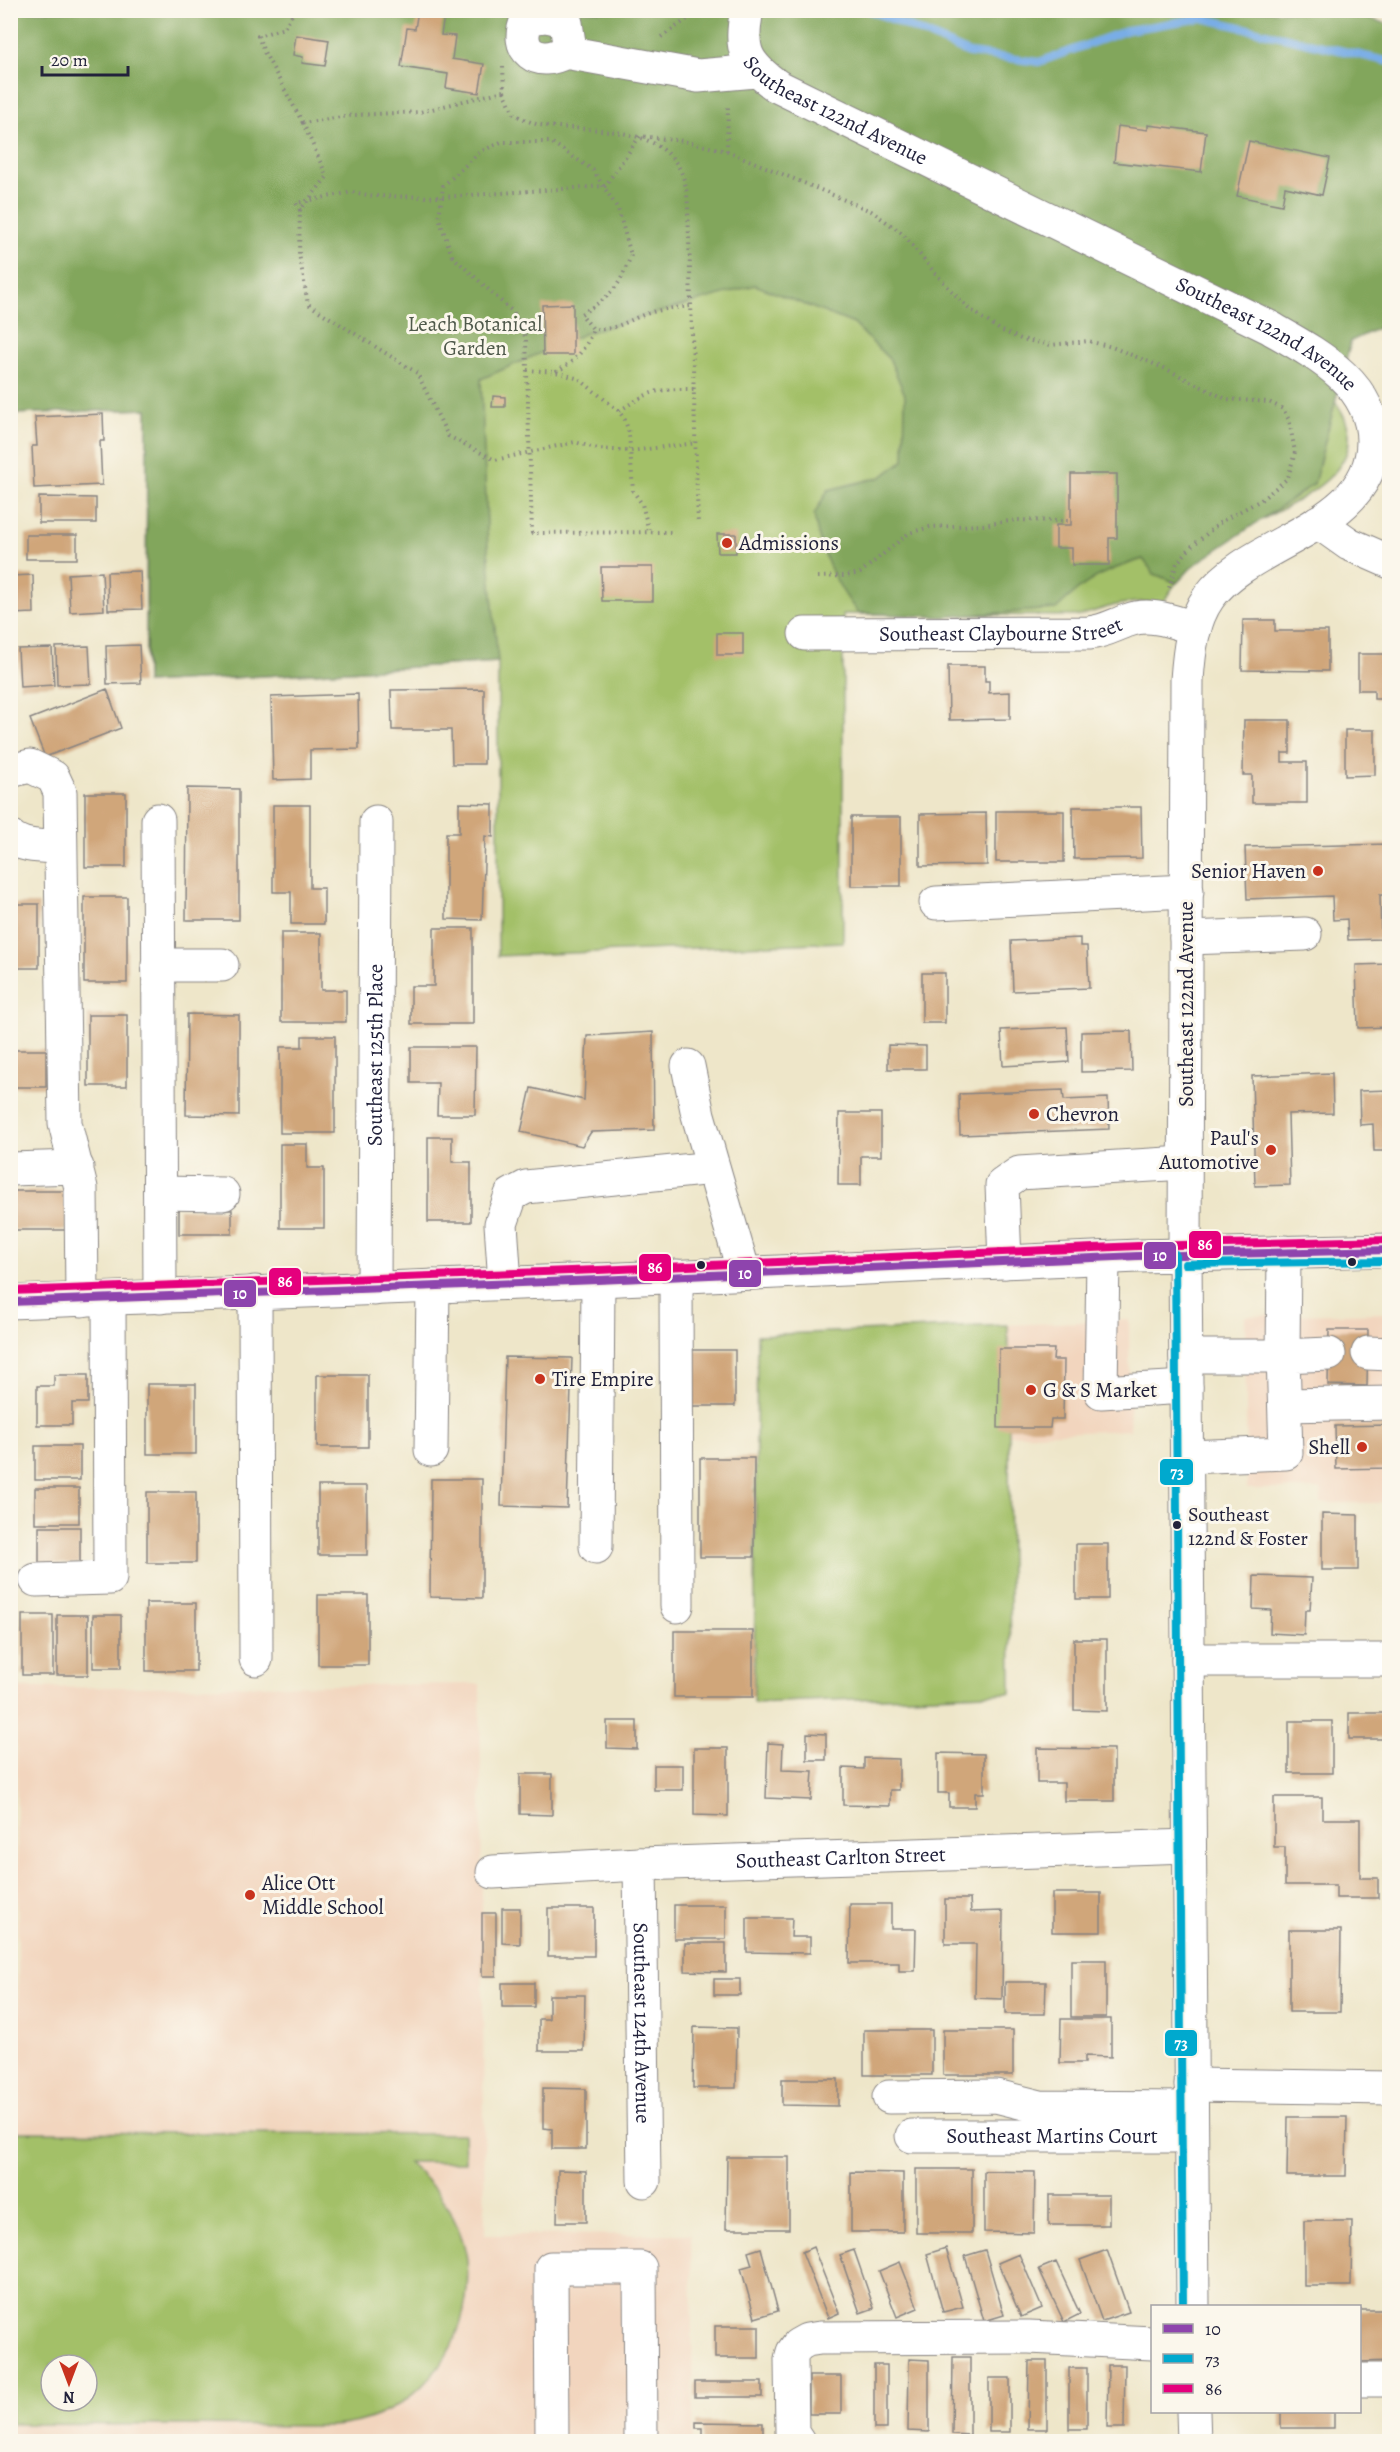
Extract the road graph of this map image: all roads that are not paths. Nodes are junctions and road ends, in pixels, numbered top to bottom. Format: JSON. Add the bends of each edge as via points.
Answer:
{"nodes":[{"id":1,"x":745,"y":26,"type":"edge"},
{"id":2,"x":525,"y":46,"type":"road end"},
{"id":3,"x":756,"y":71,"type":"junction"},
{"id":4,"x":1318,"y":522,"type":"junction"},
{"id":5,"x":1389,"y":561,"type":"edge"},
{"id":6,"x":1195,"y":628,"type":"junction"},
{"id":7,"x":805,"y":634,"type":"dead end"},
{"id":8,"x":10,"y":771,"type":"edge"},
{"id":9,"x":158,"y":820,"type":"dead end"},
{"id":10,"x":376,"y":822,"type":"dead end"},
{"id":11,"x":10,"y":836,"type":"edge"},
{"id":12,"x":60,"y":847,"type":"junction"},
{"id":13,"x":1187,"y":891,"type":"junction"},
{"id":14,"x":936,"y":903,"type":"dead end"},
{"id":15,"x":1305,"y":934,"type":"dead end"},
{"id":16,"x":1186,"y":938,"type":"junction"},
{"id":17,"x":158,"y":965,"type":"junction"},
{"id":18,"x":222,"y":965,"type":"dead end"},
{"id":19,"x":688,"y":1066,"type":"dead end"},
{"id":20,"x":1185,"y":1163,"type":"junction"},
{"id":21,"x":77,"y":1167,"type":"junction"},
{"id":22,"x":713,"y":1168,"type":"junction"},
{"id":23,"x":10,"y":1169,"type":"edge"},
{"id":24,"x":160,"y":1193,"type":"junction"},
{"id":25,"x":223,"y":1194,"type":"dead end"},
{"id":26,"x":1389,"y":1250,"type":"edge"},
{"id":27,"x":1284,"y":1252,"type":"junction"},
{"id":28,"x":1185,"y":1254,"type":"junction"},
{"id":29,"x":1103,"y":1258,"type":"junction"},
{"id":30,"x":1005,"y":1262,"type":"junction"},
{"id":31,"x":744,"y":1273,"type":"junction"},
{"id":32,"x":676,"y":1276,"type":"junction"},
{"id":33,"x":598,"y":1280,"type":"junction"},
{"id":34,"x":505,"y":1283,"type":"junction"},
{"id":35,"x":433,"y":1286,"type":"junction"},
{"id":36,"x":374,"y":1289,"type":"junction"},
{"id":37,"x":255,"y":1293,"type":"junction"},
{"id":38,"x":160,"y":1297,"type":"junction"},
{"id":39,"x":95,"y":1299,"type":"junction"},
{"id":40,"x":10,"y":1302,"type":"edge"},
{"id":41,"x":1329,"y":1354,"type":"dead end"},
{"id":42,"x":1283,"y":1356,"type":"junction"},
{"id":43,"x":1186,"y":1371,"type":"junction"},
{"id":44,"x":1389,"y":1403,"type":"edge"},
{"id":45,"x":1285,"y":1405,"type":"junction"},
{"id":46,"x":431,"y":1450,"type":"dead end"},
{"id":47,"x":1187,"y":1457,"type":"junction"},
{"id":48,"x":596,"y":1547,"type":"dead end"},
{"id":49,"x":36,"y":1580,"type":"dead end"},
{"id":50,"x":677,"y":1606,"type":"dead end"},
{"id":51,"x":256,"y":1659,"type":"dead end"},
{"id":52,"x":1188,"y":1659,"type":"junction"},
{"id":53,"x":1389,"y":1660,"type":"edge"},
{"id":54,"x":1189,"y":1846,"type":"junction"},
{"id":55,"x":640,"y":1864,"type":"junction"},
{"id":56,"x":493,"y":1872,"type":"dead end"},
{"id":57,"x":1389,"y":2088,"type":"edge"},
{"id":58,"x":889,"y":2097,"type":"dead end"},
{"id":59,"x":1191,"y":2110,"type":"junction"},
{"id":60,"x":912,"y":2136,"type":"dead end"},
{"id":61,"x":644,"y":2181,"type":"dead end"},
{"id":62,"x":1193,"y":2305,"type":"edge"},
{"id":63,"x":1151,"y":2343,"type":"edge"},
{"id":64,"x":1361,"y":2380,"type":"edge"},
{"id":65,"x":1389,"y":2380,"type":"edge"},
{"id":66,"x":1193,"y":2413,"type":"edge"},
{"id":67,"x":552,"y":2442,"type":"edge"},
{"id":68,"x":641,"y":2442,"type":"edge"},
{"id":69,"x":798,"y":2442,"type":"edge"},
{"id":70,"x":1194,"y":2442,"type":"edge"}],
"edges":[{"from":1,"to":3,"type":"street","name":"Southeast 122nd Avenue","via":[[748,59]]},
{"from":2,"to":3,"type":"street","via":[[543,59],[565,52],[698,76]]},
{"from":3,"to":4,"type":"street","name":"Southeast 122nd Avenue","via":[[777,86],[1269,327],[1338,371],[1358,391],[1366,406],[1373,451],[1368,471],[1358,487]]},
{"from":4,"to":5,"type":"street","via":[[1350,544]]},
{"from":4,"to":6,"type":"street","name":"Southeast 122nd Avenue","via":[[1222,582],[1209,597]]},
{"from":6,"to":7,"type":"street","name":"Southeast Claybourne Street","via":[[1144,617],[1130,619],[1104,632],[1089,633]]},
{"from":6,"to":13,"type":"street","name":"Southeast 122nd Avenue","via":[[1187,680]]},
{"from":8,"to":12,"type":"street","via":[[30,766],[52,777],[60,792]]},
{"from":9,"to":17,"type":"street"},
{"from":10,"to":36,"type":"street","name":"Southeast 125th Place"},
{"from":11,"to":12,"type":"street","via":[[35,846]]},
{"from":12,"to":21,"type":"street","via":[[65,1123]]},
{"from":13,"to":14,"type":"street"},
{"from":13,"to":16,"type":"street","name":"Southeast 122nd Avenue"},
{"from":15,"to":16,"type":"street"},
{"from":16,"to":20,"type":"street","name":"Southeast 122nd Avenue"},
{"from":17,"to":18,"type":"street"},
{"from":17,"to":24,"type":"street"},
{"from":19,"to":22,"type":"street"},
{"from":20,"to":28,"type":"street","name":"Southeast 122nd Avenue"},
{"from":20,"to":30,"type":"street","via":[[1019,1173],[1002,1185]]},
{"from":21,"to":23,"type":"street"},
{"from":21,"to":39,"type":"street"},
{"from":22,"to":31,"type":"street"},
{"from":22,"to":34,"type":"street","via":[[525,1187],[511,1195],[501,1224]]},
{"from":24,"to":25,"type":"street"},
{"from":24,"to":38,"type":"street"},
{"from":26,"to":27,"type":"street"},
{"from":27,"to":28,"type":"street"},
{"from":27,"to":42,"type":"street"},
{"from":28,"to":29,"type":"street"},
{"from":28,"to":43,"type":"street","name":"Southeast 122nd Avenue"},
{"from":29,"to":30,"type":"street"},
{"from":29,"to":43,"type":"street","via":[[1101,1392]]},
{"from":30,"to":31,"type":"street"},
{"from":31,"to":32,"type":"street"},
{"from":32,"to":33,"type":"street"},
{"from":32,"to":50,"type":"street"},
{"from":33,"to":34,"type":"street"},
{"from":33,"to":48,"type":"street"},
{"from":34,"to":35,"type":"street"},
{"from":35,"to":36,"type":"street"},
{"from":35,"to":46,"type":"street"},
{"from":36,"to":37,"type":"street"},
{"from":37,"to":38,"type":"street"},
{"from":37,"to":51,"type":"street"},
{"from":38,"to":39,"type":"street"},
{"from":39,"to":40,"type":"street"},
{"from":39,"to":49,"type":"street","via":[[110,1578]]},
{"from":41,"to":42,"type":"street"},
{"from":42,"to":43,"type":"street"},
{"from":42,"to":45,"type":"street"},
{"from":43,"to":47,"type":"street","name":"Southeast 122nd Avenue"},
{"from":44,"to":45,"type":"street"},
{"from":45,"to":47,"type":"street","via":[[1286,1453]]},
{"from":47,"to":52,"type":"street","name":"Southeast 122nd Avenue"},
{"from":52,"to":53,"type":"street"},
{"from":52,"to":54,"type":"street","name":"Southeast 122nd Avenue"},
{"from":54,"to":55,"type":"street","name":"Southeast Carlton Street"},
{"from":54,"to":59,"type":"street","name":"Southeast 122nd Avenue"},
{"from":55,"to":56,"type":"street","name":"Southeast Carlton Street"},
{"from":55,"to":61,"type":"street","name":"Southeast 124th Avenue"},
{"from":57,"to":59,"type":"street"},
{"from":58,"to":59,"type":"street","via":[[996,2096],[1040,2107]]},
{"from":59,"to":60,"type":"street","name":"Southeast Martins Court"},
{"from":59,"to":62,"type":"street","name":"Southeast 122nd Avenue"},
{"from":63,"to":69,"type":"street","via":[[1029,2337],[807,2340],[798,2345],[791,2359],[792,2433]]},
{"from":64,"to":65,"type":"street"},
{"from":66,"to":70,"type":"street"},
{"from":67,"to":68,"type":"street","via":[[551,2268],[640,2268]]}]}
